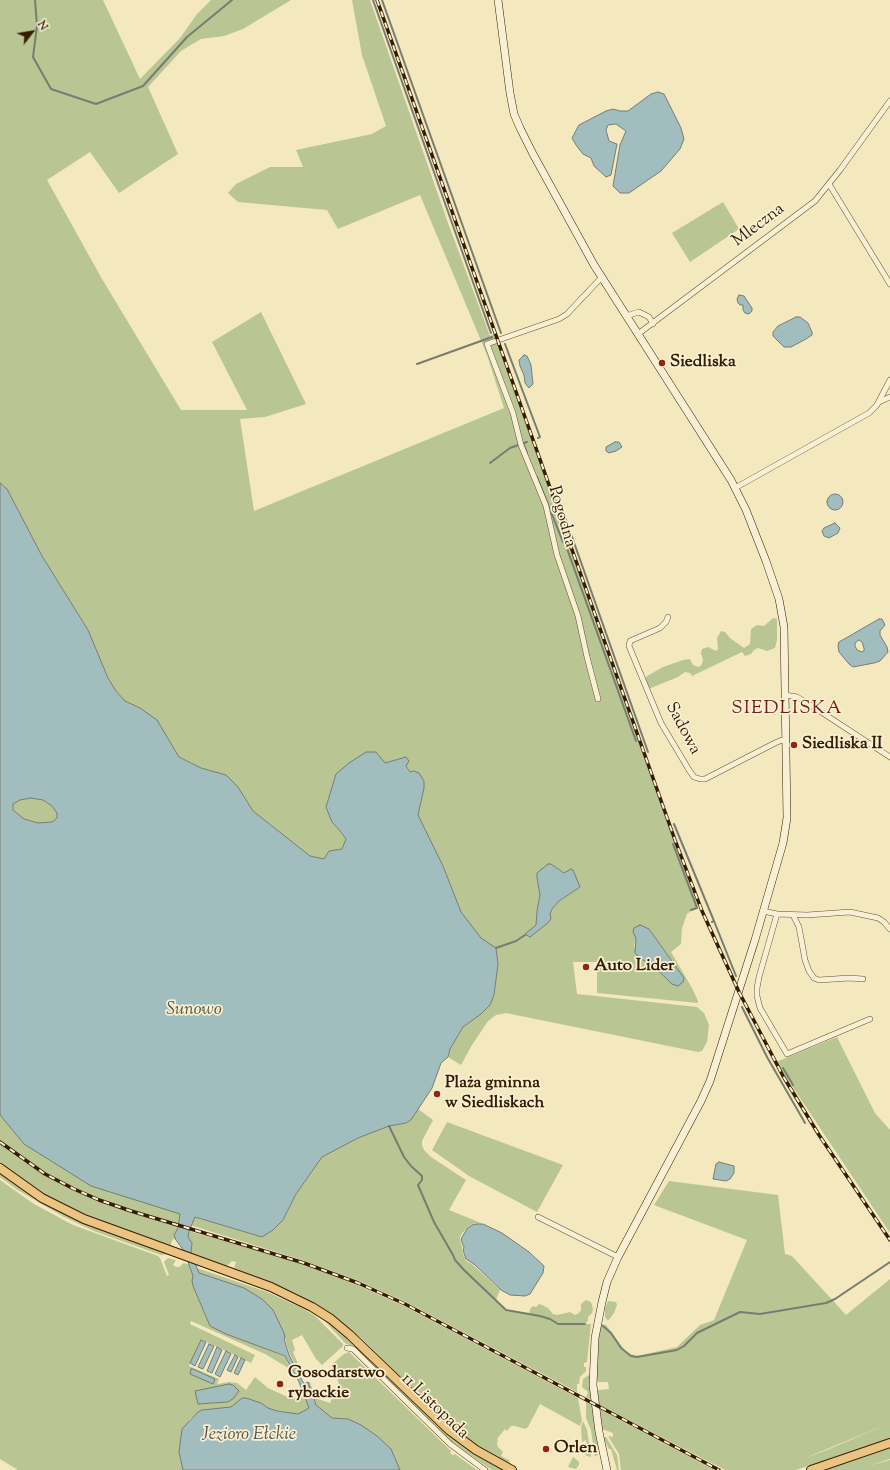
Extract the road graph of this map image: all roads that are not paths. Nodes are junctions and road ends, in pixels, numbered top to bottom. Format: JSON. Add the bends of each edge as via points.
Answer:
{"nodes":[{"id":1,"x":498,"y":0,"type":"edge"},
{"id":2,"x":890,"y":101,"type":"edge"},
{"id":3,"x":829,"y":184,"type":"junction"},
{"id":4,"x":602,"y":278,"type":"junction"},
{"id":5,"x":890,"y":284,"type":"edge"},
{"id":6,"x":626,"y":316,"type":"junction"},
{"id":7,"x":653,"y":324,"type":"junction"},
{"id":8,"x":638,"y":334,"type":"junction"},
{"id":9,"x":890,"y":380,"type":"edge"},
{"id":10,"x":890,"y":397,"type":"edge"},
{"id":11,"x":878,"y":403,"type":"junction"},
{"id":12,"x":735,"y":488,"type":"junction"},
{"id":13,"x":668,"y":617,"type":"dead end"},
{"id":14,"x":785,"y":695,"type":"junction"},
{"id":15,"x":598,"y":700,"type":"dead end"},
{"id":16,"x":786,"y":741,"type":"junction"},
{"id":17,"x":890,"y":757,"type":"edge"},
{"id":18,"x":764,"y":911,"type":"junction"},
{"id":19,"x":777,"y":914,"type":"junction"},
{"id":20,"x":793,"y":915,"type":"junction"},
{"id":21,"x":890,"y":929,"type":"edge"},
{"id":22,"x":864,"y":979,"type":"dead end"},
{"id":23,"x":870,"y":1019,"type":"dead end"},
{"id":24,"x":0,"y":1168,"type":"edge"},
{"id":25,"x":538,"y":1216,"type":"dead end"},
{"id":26,"x":618,"y":1257,"type":"junction"},
{"id":27,"x":346,"y":1348,"type":"dead end"},
{"id":28,"x":890,"y":1443,"type":"edge"},
{"id":29,"x":485,"y":1470,"type":"edge"},
{"id":30,"x":512,"y":1470,"type":"edge"},
{"id":31,"x":608,"y":1470,"type":"edge"},
{"id":32,"x":811,"y":1470,"type":"edge"}],
"edges":[{"from":1,"to":4,"type":"main road","via":[[514,114],[533,154]]},
{"from":2,"to":3,"type":"street","name":"Mleczna"},
{"from":3,"to":5,"type":"street"},
{"from":3,"to":7,"type":"street","name":"Mleczna","via":[[815,201]]},
{"from":4,"to":6,"type":"main road"},
{"from":4,"to":15,"type":"street","name":"Pogodna","via":[[567,314],[487,344],[513,413],[521,445],[546,506],[557,555],[578,616]]},
{"from":6,"to":7,"type":"street","via":[[639,312],[649,317]]},
{"from":6,"to":8,"type":"main road"},
{"from":7,"to":8,"type":"street","name":"Mleczna"},
{"from":8,"to":12,"type":"main road"},
{"from":9,"to":11,"type":"street"},
{"from":10,"to":11,"type":"street"},
{"from":11,"to":12,"type":"street","via":[[869,413]]},
{"from":12,"to":14,"type":"main road","via":[[766,561],[782,613],[785,639]]},
{"from":13,"to":16,"type":"street","name":"Sadowa","via":[[664,625],[630,641],[629,646],[661,723],[694,777],[705,779],[775,743]]},
{"from":14,"to":16,"type":"main road"},
{"from":14,"to":17,"type":"street","via":[[809,704]]},
{"from":16,"to":18,"type":"main road","via":[[786,826]]},
{"from":18,"to":19,"type":"street"},
{"from":18,"to":26,"type":"main road","via":[[710,1081]]},
{"from":19,"to":20,"type":"street"},
{"from":19,"to":23,"type":"street","via":[[759,977],[757,996],[760,1008],[787,1054]]},
{"from":20,"to":21,"type":"street","via":[[850,912],[878,918]]},
{"from":20,"to":22,"type":"street","via":[[799,927],[809,970],[814,978]]},
{"from":24,"to":30,"type":"main road","via":[[25,1187],[67,1211],[101,1226],[221,1268],[312,1306],[353,1338],[449,1430],[476,1450]]},
{"from":25,"to":26,"type":"street"},
{"from":26,"to":31,"type":"main road","via":[[607,1282],[594,1351],[595,1404]]},
{"from":27,"to":29,"type":"street","name":"11 Listopada","via":[[353,1349],[450,1444]]},
{"from":28,"to":32,"type":"main road"}]}
